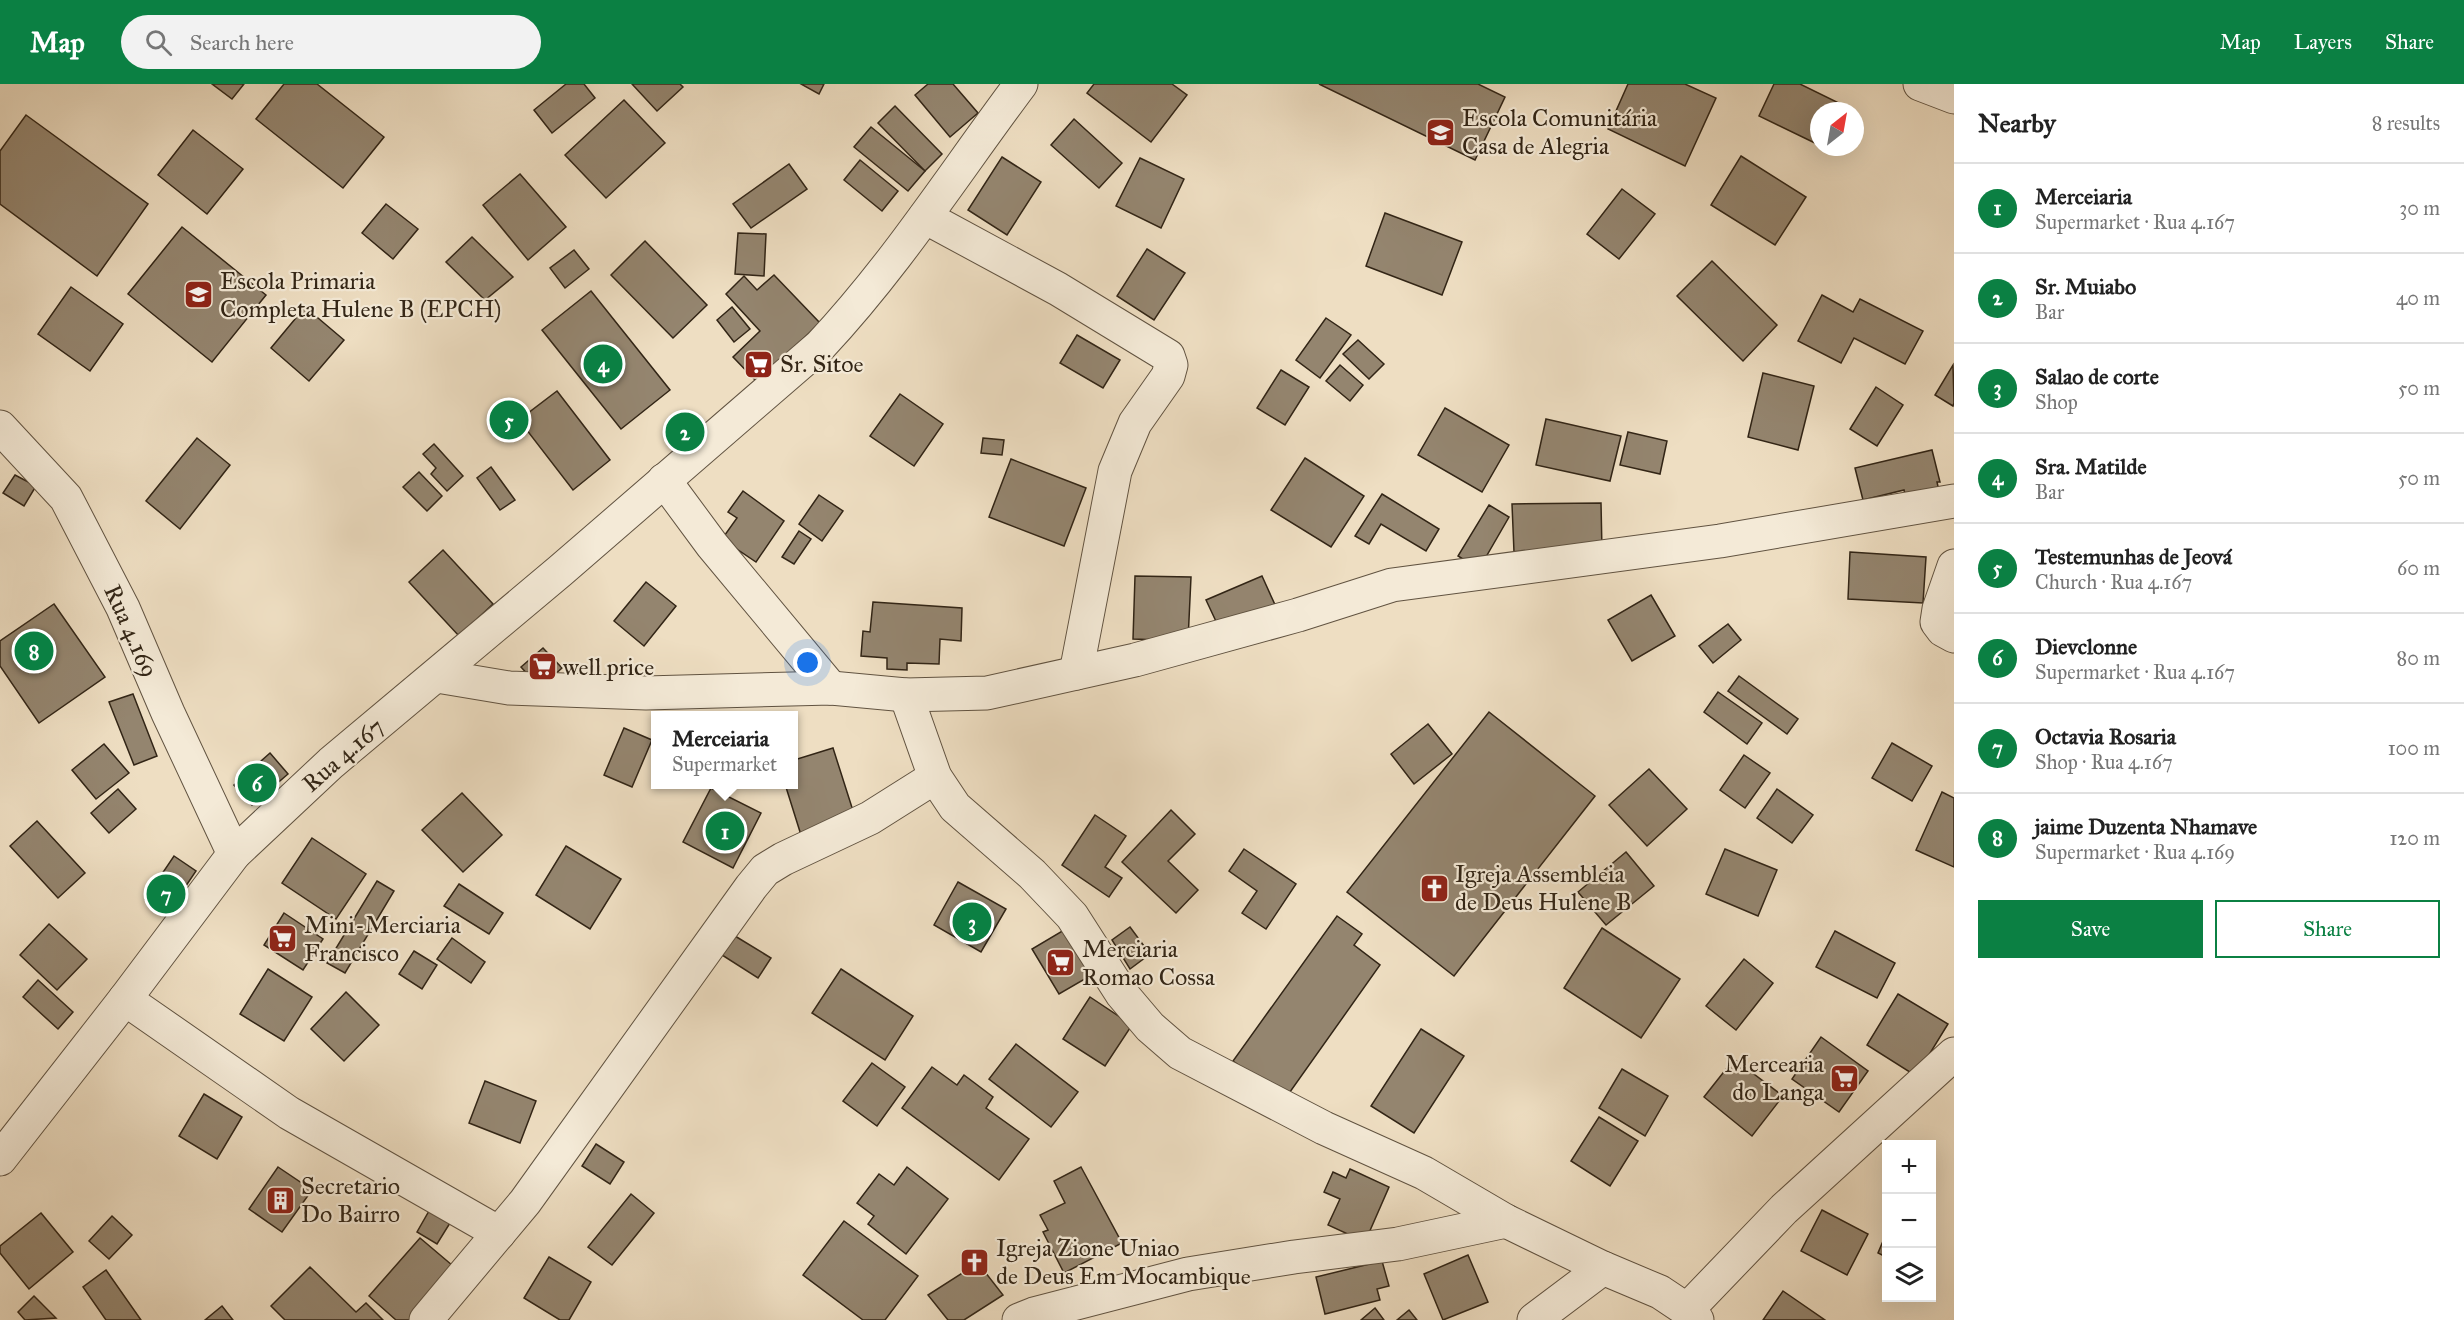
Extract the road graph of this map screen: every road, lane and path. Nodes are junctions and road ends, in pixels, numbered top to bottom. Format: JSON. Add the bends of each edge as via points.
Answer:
{"nodes":[{"id":1,"x":1021,"y":84,"type":"edge"},
{"id":2,"x":1920,"y":84,"type":"edge"},
{"id":3,"x":1954,"y":97,"type":"edge"},
{"id":4,"x":925,"y":217,"type":"junction"},
{"id":5,"x":0,"y":427,"type":"edge"},
{"id":6,"x":664,"y":480,"type":"junction"},
{"id":7,"x":1954,"y":501,"type":"edge"},
{"id":8,"x":1954,"y":566,"type":"edge"},
{"id":9,"x":1954,"y":636,"type":"edge"},
{"id":10,"x":1076,"y":673,"type":"junction"},
{"id":11,"x":437,"y":676,"type":"junction"},
{"id":12,"x":831,"y":688,"type":"junction"},
{"id":13,"x":906,"y":695,"type":"junction"},
{"id":14,"x":935,"y":777,"type":"junction"},
{"id":15,"x":234,"y":854,"type":"junction"},
{"id":16,"x":125,"y":999,"type":"junction"},
{"id":17,"x":1954,"y":1054,"type":"edge"},
{"id":18,"x":0,"y":1159,"type":"edge"},
{"id":19,"x":1506,"y":1221,"type":"junction"},
{"id":20,"x":499,"y":1233,"type":"junction"},
{"id":21,"x":1603,"y":1268,"type":"junction"},
{"id":22,"x":1692,"y":1315,"type":"edge"},
{"id":23,"x":426,"y":1320,"type":"edge"},
{"id":24,"x":1019,"y":1320,"type":"edge"},
{"id":25,"x":1534,"y":1320,"type":"edge"}],
"edges":[{"from":1,"to":4,"type":"street","name":"Rua 4.167"},
{"from":2,"to":3,"type":"street"},
{"from":4,"to":6,"type":"street","name":"Rua 4.167","via":[[856,307],[820,346]]},
{"from":4,"to":10,"type":"street","via":[[1058,289],[1168,356],[1171,365],[1168,376],[1135,423],[1115,471]]},
{"from":5,"to":15,"type":"street","name":"Rua 4.169","via":[[66,498],[123,608]]},
{"from":6,"to":11,"type":"street","name":"Rua 4.167"},
{"from":6,"to":12,"type":"street"},
{"from":7,"to":10,"type":"street","via":[[1720,541],[1392,585],[1265,624]]},
{"from":8,"to":9,"type":"street","via":[[1937,622]]},
{"from":10,"to":13,"type":"street","via":[[987,693]]},
{"from":11,"to":12,"type":"street","via":[[509,688],[634,693]]},
{"from":11,"to":15,"type":"street","name":"Rua 4.167","via":[[331,763]]},
{"from":12,"to":13,"type":"street"},
{"from":13,"to":14,"type":"street"},
{"from":14,"to":19,"type":"street","via":[[955,807],[1032,874],[1072,916],[1122,994],[1150,1027],[1180,1053],[1324,1128],[1424,1173]]},
{"from":14,"to":20,"type":"street","via":[[870,818],[765,870]]},
{"from":15,"to":16,"type":"street","name":"Rua 4.167"},
{"from":16,"to":18,"type":"street","name":"Rua 4.167"},
{"from":16,"to":20,"type":"street","via":[[289,1113]]},
{"from":17,"to":22,"type":"street","via":[[1785,1209]]},
{"from":19,"to":21,"type":"street"},
{"from":19,"to":24,"type":"street","via":[[1398,1244],[1188,1274]]},
{"from":20,"to":23,"type":"street"},
{"from":21,"to":22,"type":"street","via":[[1660,1292]]},
{"from":21,"to":25,"type":"street"}]}
